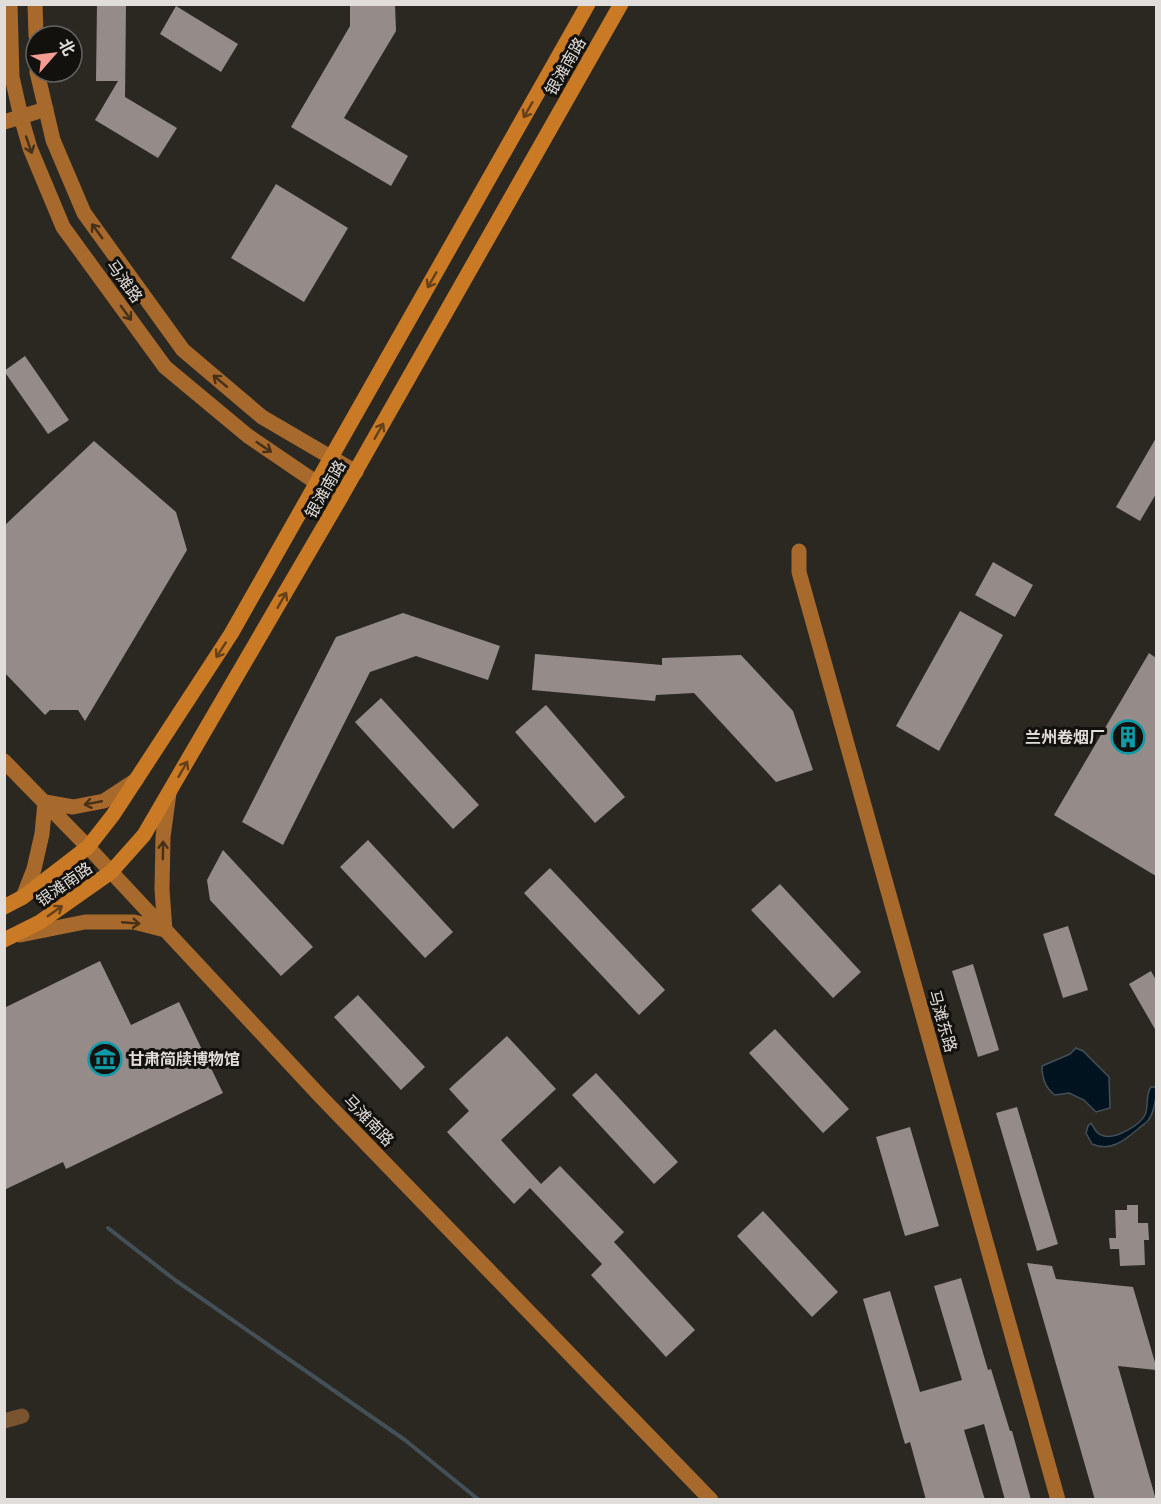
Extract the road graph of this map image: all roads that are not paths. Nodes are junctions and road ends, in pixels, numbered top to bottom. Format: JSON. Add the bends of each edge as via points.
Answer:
{"nodes":[{"id":1,"x":10,"y":4,"type":"edge"},
{"id":2,"x":35,"y":4,"type":"edge"},
{"id":3,"x":588,"y":4,"type":"edge"},
{"id":4,"x":621,"y":4,"type":"edge"},
{"id":5,"x":36,"y":24,"type":"edge"},
{"id":6,"x":40,"y":84,"type":"edge"},
{"id":7,"x":46,"y":109,"type":"junction"},
{"id":8,"x":21,"y":117,"type":"junction"},
{"id":9,"x":4,"y":122,"type":"edge"},
{"id":10,"x":332,"y":458,"type":"junction"},
{"id":11,"x":356,"y":472,"type":"junction"},
{"id":12,"x":317,"y":483,"type":"junction"},
{"id":13,"x":341,"y":497,"type":"junction"},
{"id":14,"x":799,"y":551,"type":"dead end"},
{"id":15,"x":4,"y":761,"type":"edge"},
{"id":16,"x":136,"y":780,"type":"junction"},
{"id":17,"x":169,"y":793,"type":"junction"},
{"id":18,"x":45,"y":802,"type":"junction"},
{"id":19,"x":88,"y":847,"type":"junction"},
{"id":20,"x":111,"y":872,"type":"junction"},
{"id":21,"x":23,"y":897,"type":"junction"},
{"id":22,"x":4,"y":907,"type":"edge"},
{"id":23,"x":165,"y":930,"type":"junction"},
{"id":24,"x":8,"y":938,"type":"edge"},
{"id":25,"x":22,"y":1416,"type":"dead end"},
{"id":26,"x":4,"y":1421,"type":"edge"},
{"id":27,"x":711,"y":1500,"type":"edge"},
{"id":28,"x":1058,"y":1500,"type":"edge"}],
"edges":[{"from":1,"to":8,"type":"main road","name":"马滩路","via":[[12,77]]},
{"from":2,"to":5,"type":"main road"},
{"from":3,"to":10,"type":"main road","name":"银滩南路","one_way":true},
{"from":11,"to":4,"type":"main road","name":"银滩南路","one_way":true},
{"from":6,"to":7,"type":"main road","name":"马滩路"},
{"from":7,"to":8,"type":"main road"},
{"from":10,"to":7,"type":"main road","name":"马滩路","one_way":true,"via":[[262,417],[183,350],[84,213],[53,140]]},
{"from":8,"to":9,"type":"main road"},
{"from":8,"to":12,"type":"main road","name":"马滩路","one_way":true,"via":[[63,227],[165,367],[248,436]]},
{"from":10,"to":11,"type":"main road","name":"马滩路"},
{"from":10,"to":12,"type":"main road","name":"银滩南路"},
{"from":11,"to":13,"type":"main road","name":"银滩南路"},
{"from":12,"to":13,"type":"main road","name":"马滩路"},
{"from":12,"to":16,"type":"main road","name":"银滩南路","one_way":true,"via":[[231,634]]},
{"from":17,"to":13,"type":"main road","name":"银滩南路","one_way":true},
{"from":14,"to":28,"type":"main road","name":"马滩东路","via":[[799,572]]},
{"from":15,"to":18,"type":"main road","name":"马滩南路"},
{"from":16,"to":18,"type":"main road","one_way":true,"via":[[104,801],[74,807]]},
{"from":16,"to":19,"type":"main road","name":"银滩南路"},
{"from":17,"to":20,"type":"main road","name":"银滩南路","via":[[144,835]]},
{"from":23,"to":17,"type":"main road","one_way":true,"via":[[163,837]]},
{"from":18,"to":19,"type":"main road","name":"马滩南路"},
{"from":18,"to":21,"type":"main road","via":[[34,869]]},
{"from":19,"to":20,"type":"main road","name":"马滩南路"},
{"from":19,"to":21,"type":"main road","name":"银滩南路"},
{"from":20,"to":23,"type":"main road","name":"马滩南路"},
{"from":24,"to":20,"type":"main road","name":"银滩南路","one_way":true,"via":[[40,922]]},
{"from":21,"to":22,"type":"main road","name":"银滩南路"},
{"from":24,"to":23,"type":"main road","one_way":true,"via":[[85,922],[134,922]]},
{"from":23,"to":27,"type":"main road","name":"马滩南路"},
{"from":25,"to":26,"type":"street"}]}
